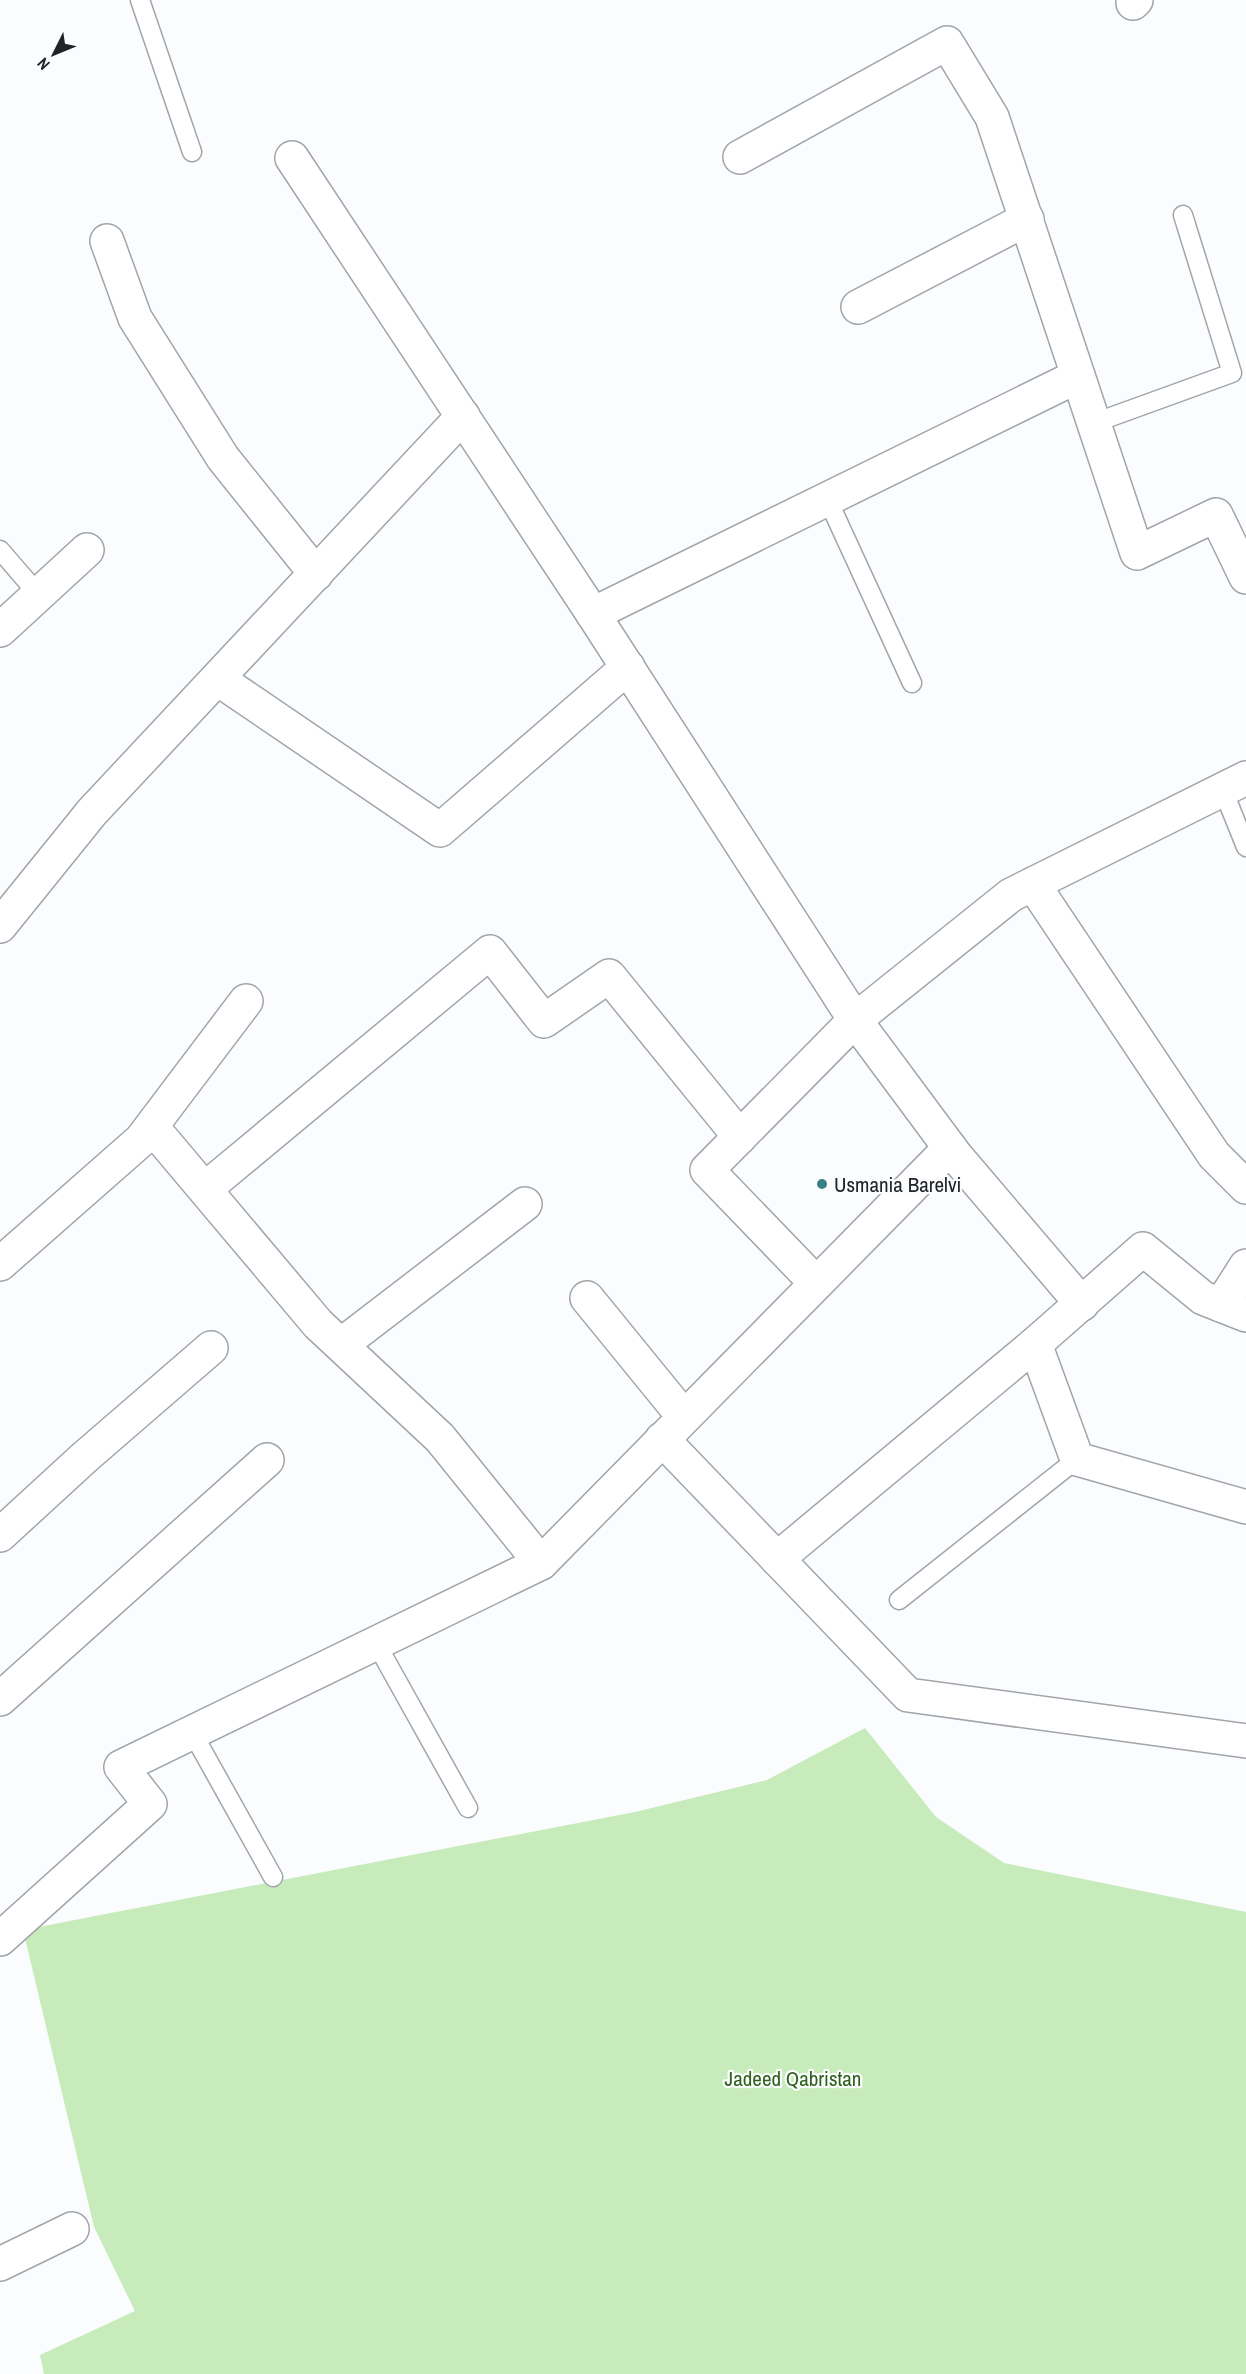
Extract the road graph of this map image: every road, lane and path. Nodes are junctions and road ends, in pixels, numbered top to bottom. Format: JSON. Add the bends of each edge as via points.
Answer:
{"nodes":[{"id":1,"x":140,"y":0,"type":"edge"},
{"id":2,"x":192,"y":152,"type":"dead end"},
{"id":3,"x":740,"y":157,"type":"dead end"},
{"id":4,"x":292,"y":158,"type":"dead end"},
{"id":5,"x":1183,"y":215,"type":"dead end"},
{"id":6,"x":1027,"y":219,"type":"junction"},
{"id":7,"x":107,"y":241,"type":"dead end"},
{"id":8,"x":858,"y":307,"type":"dead end"},
{"id":9,"x":1078,"y":376,"type":"junction"},
{"id":10,"x":462,"y":416,"type":"junction"},
{"id":11,"x":1094,"y":423,"type":"junction"},
{"id":12,"x":827,"y":498,"type":"junction"},
{"id":13,"x":0,"y":550,"type":"edge"},
{"id":14,"x":87,"y":550,"type":"dead end"},
{"id":15,"x":316,"y":574,"type":"junction"},
{"id":16,"x":1246,"y":577,"type":"edge"},
{"id":17,"x":38,"y":594,"type":"junction"},
{"id":18,"x":593,"y":614,"type":"junction"},
{"id":19,"x":0,"y":630,"type":"edge"},
{"id":20,"x":628,"y":667,"type":"junction"},
{"id":21,"x":218,"y":679,"type":"junction"},
{"id":22,"x":912,"y":683,"type":"dead end"},
{"id":23,"x":1235,"y":784,"type":"edge"},
{"id":24,"x":1246,"y":847,"type":"edge"},
{"id":25,"x":1034,"y":884,"type":"junction"},
{"id":26,"x":0,"y":926,"type":"edge"},
{"id":27,"x":246,"y":1001,"type":"dead end"},
{"id":28,"x":855,"y":1020,"type":"junction"},
{"id":29,"x":152,"y":1127,"type":"junction"},
{"id":30,"x":740,"y":1137,"type":"junction"},
{"id":31,"x":950,"y":1148,"type":"junction"},
{"id":32,"x":1246,"y":1186,"type":"edge"},
{"id":33,"x":205,"y":1189,"type":"junction"},
{"id":34,"x":525,"y":1204,"type":"dead end"},
{"id":35,"x":0,"y":1264,"type":"edge"},
{"id":36,"x":1246,"y":1266,"type":"edge"},
{"id":37,"x":816,"y":1283,"type":"junction"},
{"id":38,"x":587,"y":1298,"type":"dead end"},
{"id":39,"x":1082,"y":1304,"type":"junction"},
{"id":40,"x":1234,"y":1310,"type":"edge"},
{"id":41,"x":1035,"y":1344,"type":"junction"},
{"id":42,"x":341,"y":1345,"type":"junction"},
{"id":43,"x":211,"y":1348,"type":"dead end"},
{"id":44,"x":673,"y":1428,"type":"junction"},
{"id":45,"x":1077,"y":1459,"type":"junction"},
{"id":46,"x":267,"y":1460,"type":"dead end"},
{"id":47,"x":1246,"y":1507,"type":"edge"},
{"id":48,"x":0,"y":1535,"type":"edge"},
{"id":49,"x":777,"y":1559,"type":"junction"},
{"id":50,"x":541,"y":1563,"type":"junction"},
{"id":51,"x":899,"y":1600,"type":"dead end"},
{"id":52,"x":376,"y":1643,"type":"junction"},
{"id":53,"x":0,"y":1699,"type":"edge"},
{"id":54,"x":192,"y":1732,"type":"junction"},
{"id":55,"x":1246,"y":1741,"type":"edge"},
{"id":56,"x":468,"y":1808,"type":"dead end"},
{"id":57,"x":273,"y":1877,"type":"dead end"},
{"id":58,"x":0,"y":1939,"type":"edge"},
{"id":59,"x":72,"y":2229,"type":"dead end"},
{"id":60,"x":0,"y":2264,"type":"edge"}],
"edges":[{"from":1,"to":2,"type":"lane"},
{"from":3,"to":6,"type":"street","via":[[947,44],[992,117]]},
{"from":4,"to":10,"type":"street"},
{"from":5,"to":11,"type":"lane","via":[[1232,373]]},
{"from":6,"to":8,"type":"street"},
{"from":6,"to":9,"type":"street"},
{"from":7,"to":15,"type":"street","via":[[135,318],[191,408],[223,458]]},
{"from":9,"to":11,"type":"street"},
{"from":9,"to":12,"type":"street"},
{"from":10,"to":15,"type":"street"},
{"from":10,"to":18,"type":"street"},
{"from":11,"to":16,"type":"street","via":[[1137,553],[1216,515]]},
{"from":12,"to":18,"type":"street"},
{"from":12,"to":22,"type":"lane"},
{"from":13,"to":17,"type":"lane"},
{"from":14,"to":17,"type":"street"},
{"from":15,"to":21,"type":"street"},
{"from":17,"to":19,"type":"street"},
{"from":18,"to":20,"type":"street"},
{"from":20,"to":21,"type":"street","via":[[440,830]]},
{"from":20,"to":28,"type":"street"},
{"from":21,"to":26,"type":"street","via":[[93,812]]},
{"from":23,"to":24,"type":"lane"},
{"from":23,"to":25,"type":"street"},
{"from":25,"to":28,"type":"street","via":[[1011,895]]},
{"from":25,"to":32,"type":"street","via":[[1214,1155]]},
{"from":27,"to":29,"type":"street"},
{"from":28,"to":30,"type":"street"},
{"from":28,"to":31,"type":"street"},
{"from":29,"to":33,"type":"street"},
{"from":29,"to":35,"type":"street"},
{"from":30,"to":33,"type":"street","via":[[609,976],[544,1021],[490,952]]},
{"from":30,"to":37,"type":"street","via":[[707,1170]]},
{"from":31,"to":37,"type":"street"},
{"from":31,"to":39,"type":"street"},
{"from":33,"to":42,"type":"street","via":[[318,1324]]},
{"from":34,"to":42,"type":"street"},
{"from":36,"to":40,"type":"street"},
{"from":37,"to":44,"type":"street"},
{"from":38,"to":44,"type":"street"},
{"from":39,"to":40,"type":"street","via":[[1143,1249],[1203,1298]]},
{"from":39,"to":41,"type":"street"},
{"from":41,"to":45,"type":"street"},
{"from":41,"to":49,"type":"street"},
{"from":42,"to":50,"type":"street","via":[[440,1438]]},
{"from":43,"to":48,"type":"street"},
{"from":44,"to":49,"type":"street"},
{"from":44,"to":50,"type":"street"},
{"from":45,"to":47,"type":"street"},
{"from":45,"to":51,"type":"lane"},
{"from":46,"to":53,"type":"street"},
{"from":49,"to":55,"type":"street","via":[[908,1695]]},
{"from":50,"to":52,"type":"street"},
{"from":52,"to":54,"type":"street"},
{"from":52,"to":56,"type":"lane"},
{"from":54,"to":57,"type":"lane"},
{"from":54,"to":58,"type":"street","via":[[121,1767],[150,1804]]},
{"from":59,"to":60,"type":"street"}]}
